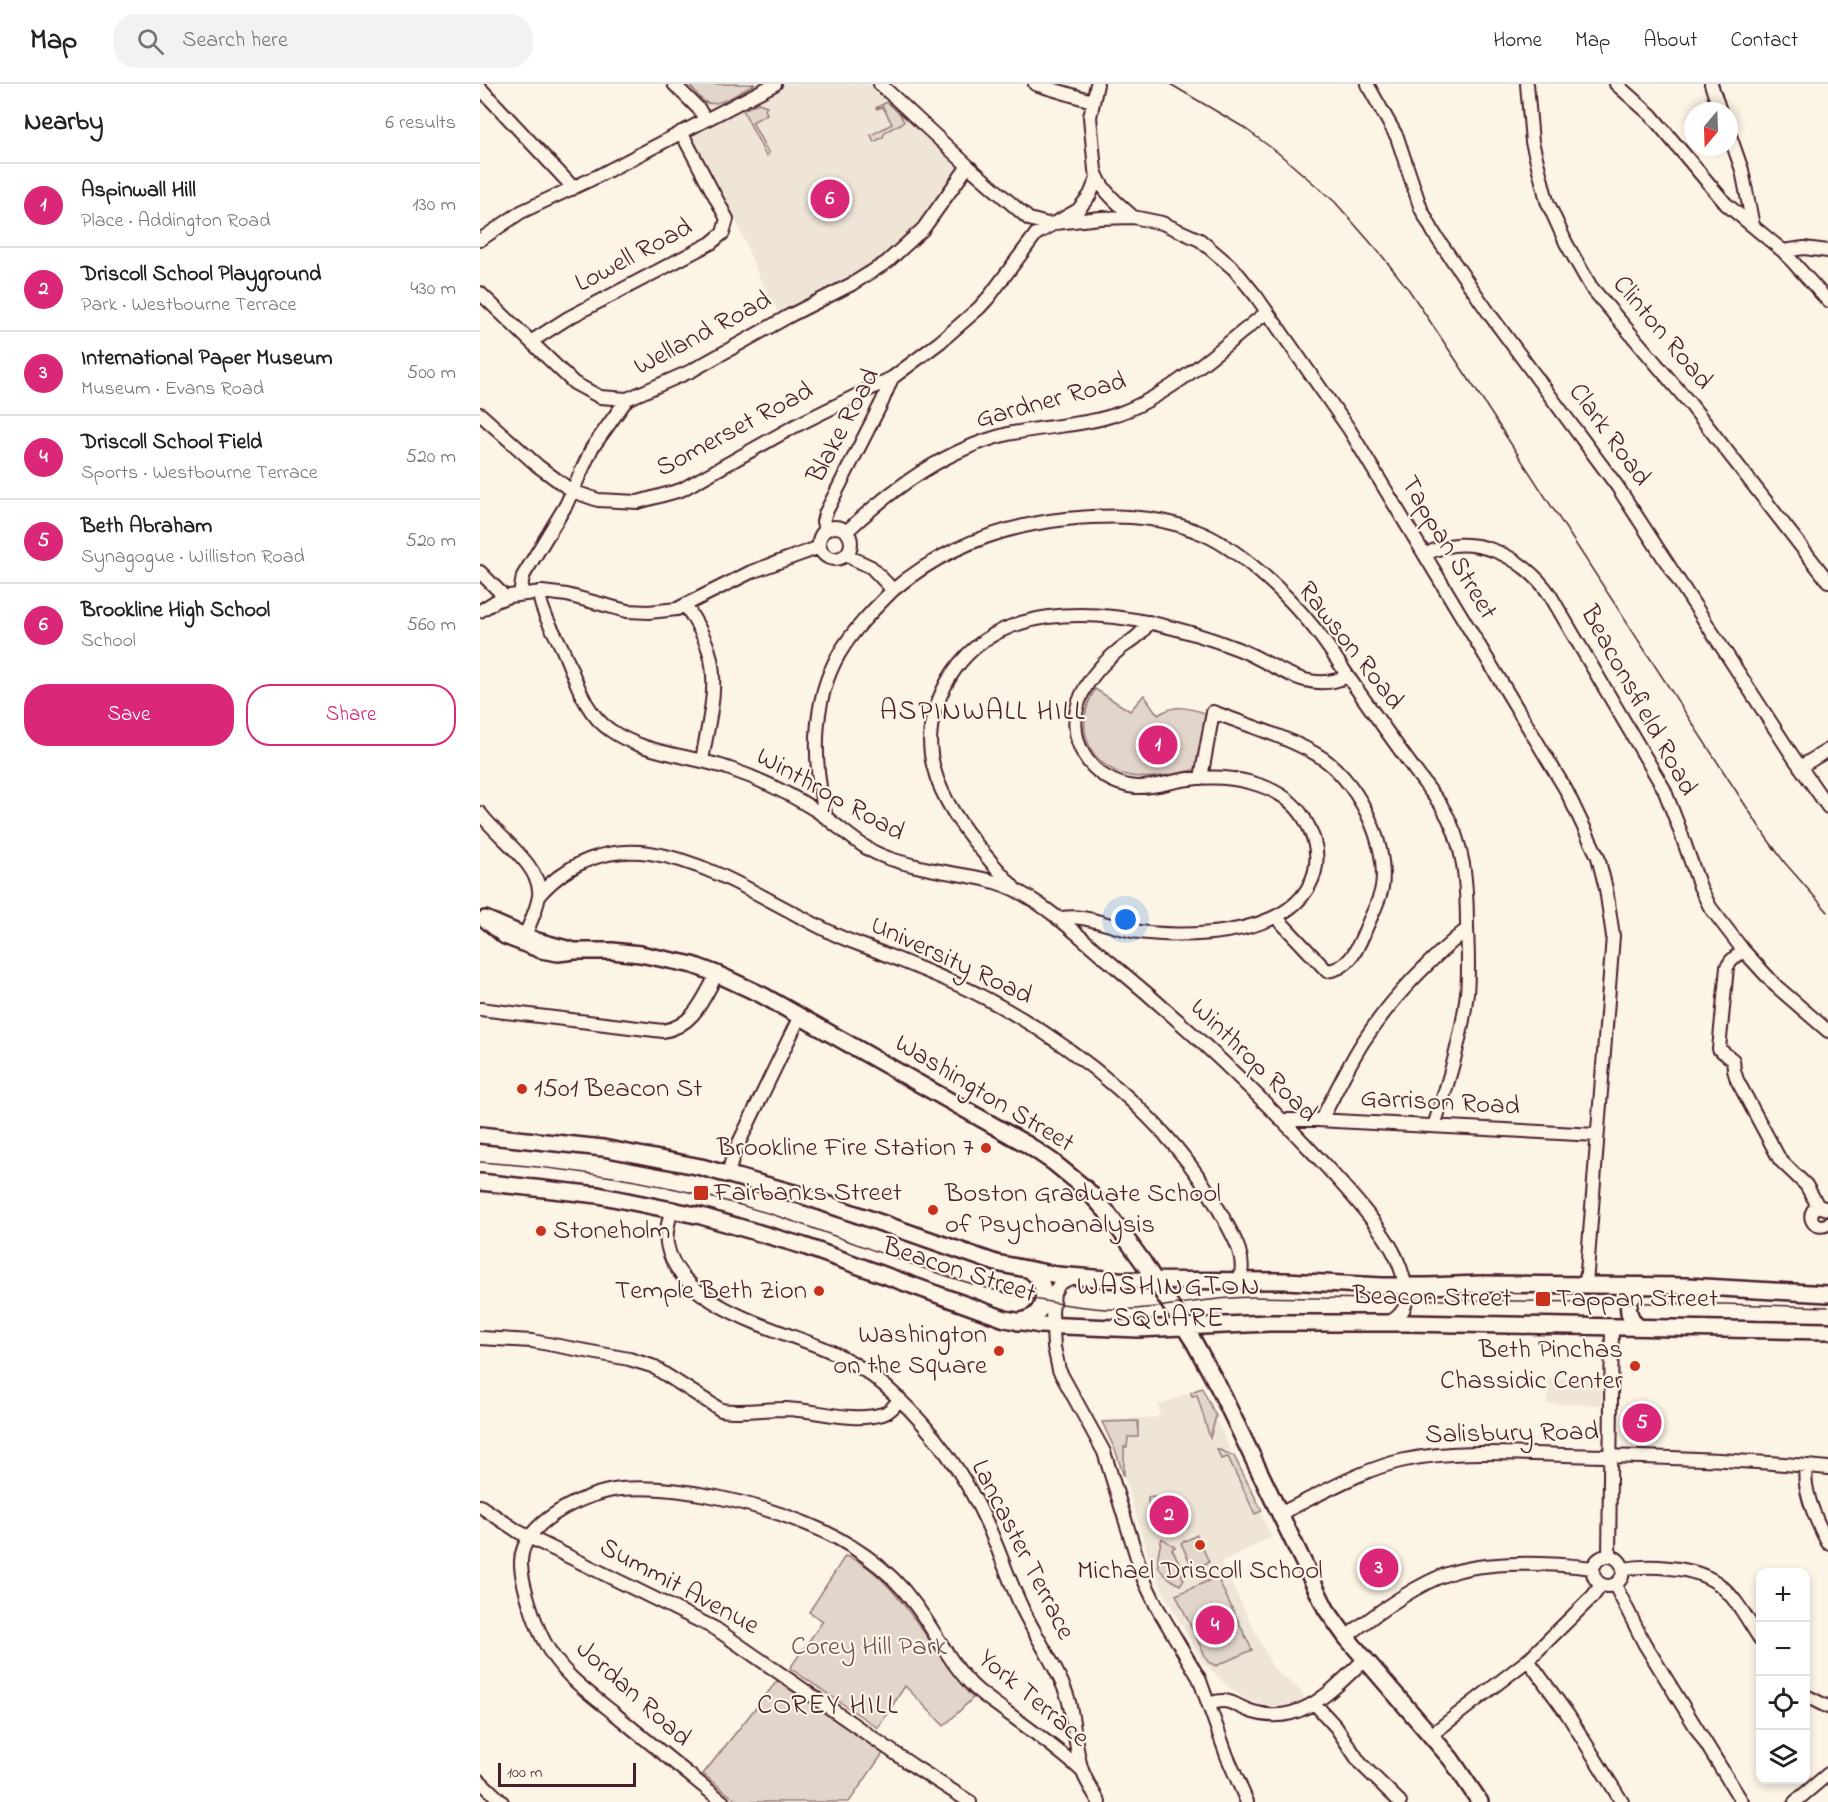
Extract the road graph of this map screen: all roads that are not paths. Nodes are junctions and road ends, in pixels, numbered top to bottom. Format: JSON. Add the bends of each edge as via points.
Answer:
{"nodes":[{"id":1,"x":674,"y":84,"type":"edge"},
{"id":2,"x":775,"y":84,"type":"edge"},
{"id":3,"x":880,"y":84,"type":"edge"},
{"id":4,"x":1035,"y":84,"type":"edge"},
{"id":5,"x":1097,"y":84,"type":"edge"},
{"id":6,"x":1367,"y":84,"type":"edge"},
{"id":7,"x":1527,"y":84,"type":"edge"},
{"id":8,"x":1616,"y":84,"type":"edge"},
{"id":9,"x":1711,"y":84,"type":"edge"},
{"id":10,"x":480,"y":88,"type":"edge"},
{"id":11,"x":1092,"y":101,"type":"junction"},
{"id":12,"x":1717,"y":102,"type":"edge"},
{"id":13,"x":705,"y":120,"type":"junction"},
{"id":14,"x":681,"y":132,"type":"junction"},
{"id":15,"x":1737,"y":156,"type":"edge"},
{"id":16,"x":968,"y":166,"type":"junction"},
{"id":17,"x":1097,"y":178,"type":"junction"},
{"id":18,"x":572,"y":189,"type":"junction"},
{"id":19,"x":1132,"y":217,"type":"junction"},
{"id":20,"x":1056,"y":224,"type":"junction"},
{"id":21,"x":1753,"y":226,"type":"junction"},
{"id":22,"x":480,"y":240,"type":"edge"},
{"id":23,"x":1783,"y":251,"type":"junction"},
{"id":24,"x":1828,"y":251,"type":"edge"},
{"id":25,"x":480,"y":293,"type":"edge"},
{"id":26,"x":1828,"y":301,"type":"edge"},
{"id":27,"x":1266,"y":313,"type":"junction"},
{"id":28,"x":532,"y":341,"type":"junction"},
{"id":29,"x":892,"y":378,"type":"junction"},
{"id":30,"x":627,"y":399,"type":"junction"},
{"id":31,"x":480,"y":414,"type":"edge"},
{"id":32,"x":572,"y":491,"type":"junction"},
{"id":33,"x":827,"y":529,"type":"junction"},
{"id":34,"x":847,"y":531,"type":"junction"},
{"id":35,"x":820,"y":548,"type":"junction"},
{"id":36,"x":848,"y":554,"type":"junction"},
{"id":37,"x":1425,"y":555,"type":"junction"},
{"id":38,"x":480,"y":572,"type":"edge"},
{"id":39,"x":1828,"y":581,"type":"edge"},
{"id":40,"x":893,"y":590,"type":"junction"},
{"id":41,"x":539,"y":592,"type":"junction"},
{"id":42,"x":520,"y":594,"type":"junction"},
{"id":43,"x":505,"y":597,"type":"junction"},
{"id":44,"x":686,"y":606,"type":"junction"},
{"id":45,"x":480,"y":611,"type":"edge"},
{"id":46,"x":1149,"y":622,"type":"junction"},
{"id":47,"x":1348,"y":676,"type":"junction"},
{"id":48,"x":1828,"y":750,"type":"edge"},
{"id":49,"x":702,"y":761,"type":"junction"},
{"id":50,"x":1800,"y":767,"type":"junction"},
{"id":51,"x":1201,"y":778,"type":"junction"},
{"id":52,"x":1828,"y":807,"type":"edge"},
{"id":53,"x":480,"y":813,"type":"edge"},
{"id":54,"x":826,"y":818,"type":"junction"},
{"id":55,"x":1017,"y":890,"type":"junction"},
{"id":56,"x":540,"y":894,"type":"junction"},
{"id":57,"x":482,"y":917,"type":"edge"},
{"id":58,"x":1276,"y":917,"type":"junction"},
{"id":59,"x":1058,"y":919,"type":"junction"},
{"id":60,"x":1467,"y":929,"type":"junction"},
{"id":61,"x":525,"y":936,"type":"junction"},
{"id":62,"x":1743,"y":950,"type":"junction"},
{"id":63,"x":574,"y":951,"type":"junction"},
{"id":64,"x":717,"y":974,"type":"junction"},
{"id":65,"x":480,"y":1009,"type":"edge"},
{"id":66,"x":801,"y":1016,"type":"junction"},
{"id":67,"x":1828,"y":1031,"type":"edge"},
{"id":68,"x":1281,"y":1120,"type":"junction"},
{"id":69,"x":1321,"y":1120,"type":"junction"},
{"id":70,"x":1434,"y":1126,"type":"junction"},
{"id":71,"x":480,"y":1135,"type":"edge"},
{"id":72,"x":1596,"y":1135,"type":"junction"},
{"id":73,"x":728,"y":1174,"type":"junction"},
{"id":74,"x":480,"y":1182,"type":"edge"},
{"id":75,"x":1823,"y":1208,"type":"edge"},
{"id":76,"x":672,"y":1209,"type":"junction"},
{"id":77,"x":1828,"y":1226,"type":"edge"},
{"id":78,"x":1032,"y":1272,"type":"junction"},
{"id":79,"x":1073,"y":1277,"type":"junction"},
{"id":80,"x":1154,"y":1280,"type":"junction"},
{"id":81,"x":1239,"y":1281,"type":"junction"},
{"id":82,"x":1586,"y":1285,"type":"junction"},
{"id":83,"x":1404,"y":1286,"type":"junction"},
{"id":84,"x":1642,"y":1286,"type":"junction"},
{"id":85,"x":1828,"y":1294,"type":"edge"},
{"id":86,"x":1018,"y":1322,"type":"junction"},
{"id":87,"x":1390,"y":1322,"type":"junction"},
{"id":88,"x":1052,"y":1326,"type":"junction"},
{"id":89,"x":1612,"y":1326,"type":"junction"},
{"id":90,"x":1637,"y":1326,"type":"junction"},
{"id":91,"x":1184,"y":1327,"type":"junction"},
{"id":92,"x":1828,"y":1331,"type":"edge"},
{"id":93,"x":480,"y":1338,"type":"edge"},
{"id":94,"x":900,"y":1399,"type":"junction"},
{"id":95,"x":1611,"y":1456,"type":"junction"},
{"id":96,"x":1806,"y":1466,"type":"junction"},
{"id":97,"x":1828,"y":1468,"type":"edge"},
{"id":98,"x":480,"y":1506,"type":"edge"},
{"id":99,"x":1279,"y":1514,"type":"junction"},
{"id":100,"x":531,"y":1538,"type":"junction"},
{"id":101,"x":1828,"y":1543,"type":"edge"},
{"id":102,"x":1609,"y":1555,"type":"junction"},
{"id":103,"x":1593,"y":1568,"type":"junction"},
{"id":104,"x":1624,"y":1569,"type":"junction"},
{"id":105,"x":1601,"y":1585,"type":"junction"},
{"id":106,"x":1615,"y":1585,"type":"junction"},
{"id":107,"x":1756,"y":1632,"type":"edge"},
{"id":108,"x":1346,"y":1637,"type":"junction"},
{"id":109,"x":1365,"y":1659,"type":"junction"},
{"id":110,"x":1528,"y":1660,"type":"junction"},
{"id":111,"x":1810,"y":1698,"type":"edge"},
{"id":112,"x":1209,"y":1704,"type":"junction"},
{"id":113,"x":1315,"y":1704,"type":"junction"},
{"id":114,"x":1828,"y":1707,"type":"edge"},
{"id":115,"x":1431,"y":1735,"type":"junction"},
{"id":116,"x":1082,"y":1771,"type":"junction"},
{"id":117,"x":1828,"y":1774,"type":"edge"},
{"id":118,"x":480,"y":1781,"type":"edge"},
{"id":119,"x":502,"y":1802,"type":"edge"},
{"id":120,"x":723,"y":1802,"type":"edge"},
{"id":121,"x":970,"y":1802,"type":"edge"},
{"id":122,"x":1099,"y":1802,"type":"edge"},
{"id":123,"x":1247,"y":1802,"type":"edge"},
{"id":124,"x":1400,"y":1802,"type":"edge"},
{"id":125,"x":1480,"y":1802,"type":"edge"},
{"id":126,"x":1622,"y":1802,"type":"edge"},
{"id":127,"x":1742,"y":1802,"type":"edge"},
{"id":128,"x":1795,"y":1802,"type":"edge"}],
"edges":[{"from":1,"to":13,"type":"street"},
{"from":2,"to":13,"type":"street"},
{"from":3,"to":16,"type":"street","name":"Tappan Street"},
{"from":4,"to":11,"type":"street"},
{"from":5,"to":11,"type":"street"},
{"from":6,"to":50,"type":"street","name":"Clark Road","via":[[1397,137],[1421,209],[1435,235],[1617,486]]},
{"from":7,"to":39,"type":"street","name":"Clinton Road","via":[[1532,142],[1548,201],[1591,287],[1686,399]]},
{"from":8,"to":21,"type":"street","via":[[1651,115],[1719,196]]},
{"from":9,"to":12,"type":"street"},
{"from":10,"to":18,"type":"street"},
{"from":11,"to":17,"type":"street","via":[[1091,141]]},
{"from":13,"to":14,"type":"street"},
{"from":14,"to":18,"type":"street"},
{"from":14,"to":28,"type":"street","name":"Lowell Road","via":[[726,219],[723,233],[701,249]]},
{"from":15,"to":21,"type":"street"},
{"from":16,"to":20,"type":"street","name":"Tappan Street","via":[[1029,219]]},
{"from":16,"to":30,"type":"street","name":"Welland Road","via":[[923,229],[887,262],[691,371]]},
{"from":17,"to":19,"type":"street"},
{"from":17,"to":20,"type":"street","name":"Blake Road","via":[[1078,210]]},
{"from":18,"to":22,"type":"street","via":[[513,216]]},
{"from":19,"to":20,"type":"street","name":"Tappan Street"},
{"from":19,"to":27,"type":"street","name":"Tappan Street","via":[[1168,225],[1200,240],[1234,269]]},
{"from":20,"to":29,"type":"street","name":"Blake Road","via":[[1036,234],[969,318]]},
{"from":21,"to":23,"type":"street"},
{"from":23,"to":24,"type":"street"},
{"from":23,"to":26,"type":"street"},
{"from":25,"to":28,"type":"street"},
{"from":27,"to":34,"type":"street","name":"Gardner Road","via":[[1161,392],[1136,406],[1098,419],[984,441],[928,468],[889,493]]},
{"from":27,"to":37,"type":"street","name":"Tappan Street","via":[[1349,429]]},
{"from":28,"to":30,"type":"street","via":[[574,383],[600,397]]},
{"from":29,"to":32,"type":"street","name":"Somerset Road","via":[[795,426],[681,490],[638,502],[598,500]]},
{"from":29,"to":33,"type":"street","name":"Blake Road","via":[[825,514],[823,522]]},
{"from":30,"to":32,"type":"street","name":"Welland Road","via":[[592,448]]},
{"from":31,"to":32,"type":"street","name":"Somerset Road"},
{"from":32,"to":42,"type":"street","name":"Welland Road","via":[[523,576]]},
{"from":33,"to":34,"type":"street"},
{"from":33,"to":35,"type":"street","via":[[820,537]]},
{"from":34,"to":36,"type":"street","via":[[851,541]]},
{"from":35,"to":36,"type":"street","via":[[831,559]]},
{"from":35,"to":44,"type":"street","via":[[751,572]]},
{"from":36,"to":40,"type":"street","via":[[873,568]]},
{"from":37,"to":62,"type":"street","name":"Beaconsfield Road","via":[[1457,545],[1488,549],[1520,563],[1543,585],[1664,789],[1706,900]]},
{"from":37,"to":72,"type":"street","name":"Tappan Street","via":[[1566,790],[1602,869],[1613,948]]},
{"from":38,"to":43,"type":"street"},
{"from":40,"to":47,"type":"street","name":"Rawson Road","via":[[945,554],[1014,528],[1088,518],[1160,520],[1212,538],[1254,568],[1308,621]]},
{"from":40,"to":54,"type":"street","name":"Rawson Road","via":[[846,643],[823,695],[817,751]]},
{"from":41,"to":42,"type":"street"},
{"from":41,"to":44,"type":"street","via":[[633,612]]},
{"from":41,"to":49,"type":"street","name":"Winthrop Road","via":[[546,619],[595,718],[622,738]]},
{"from":42,"to":43,"type":"street"},
{"from":43,"to":45,"type":"street"},
{"from":44,"to":49,"type":"street","via":[[709,650],[713,674]]},
{"from":46,"to":47,"type":"street","via":[[1238,649],[1305,682],[1324,683]]},
{"from":46,"to":51,"type":"street","via":[[1143,632],[1104,663],[1085,689],[1075,719],[1077,743],[1091,766],[1126,785],[1150,787]]},
{"from":46,"to":55,"type":"street","via":[[1085,615],[1018,622],[981,643],[957,666],[942,689],[930,737],[938,781],[960,821]]},
{"from":47,"to":60,"type":"street","name":"Rawson Road","via":[[1452,826],[1464,866]]},
{"from":48,"to":50,"type":"street"},
{"from":49,"to":54,"type":"street","name":"Winthrop Road","via":[[748,776]]},
{"from":50,"to":52,"type":"street","name":"Clark Road"},
{"from":51,"to":58,"type":"street","via":[[1232,779],[1269,790],[1295,808],[1309,827],[1317,852],[1312,879],[1299,899]]},
{"from":51,"to":58,"type":"street","via":[[1213,712],[1317,754],[1338,770],[1363,805],[1378,845],[1382,889],[1351,958],[1342,967],[1327,971]]},
{"from":53,"to":56,"type":"street","via":[[526,862]]},
{"from":54,"to":55,"type":"street","name":"Winthrop Road","via":[[871,851],[894,860]]},
{"from":55,"to":59,"type":"street","name":"Winthrop Road"},
{"from":56,"to":61,"type":"street"},
{"from":56,"to":81,"type":"street","name":"University Road","via":[[572,867],[590,859],[623,852],[650,853],[702,868],[834,934],[986,998],[1045,1033],[1105,1077],[1150,1120],[1215,1202],[1240,1254],[1243,1267]]},
{"from":57,"to":61,"type":"main road","name":"Washington Street"},
{"from":57,"to":63,"type":"main road","name":"Washington Street","via":[[501,934],[522,944],[552,952]]},
{"from":58,"to":59,"type":"street","via":[[1244,927],[1187,934],[1131,931],[1077,917]]},
{"from":59,"to":68,"type":"street","name":"Winthrop Road","via":[[1185,1026]]},
{"from":60,"to":69,"type":"street","via":[[1426,966],[1375,1025]]},
{"from":60,"to":70,"type":"street","name":"Rawson Road","via":[[1466,1004]]},
{"from":61,"to":63,"type":"main road","name":"Washington Street"},
{"from":62,"to":67,"type":"street","name":"Beaconsfield Road"},
{"from":62,"to":75,"type":"street","via":[[1726,969],[1719,1049],[1733,1060],[1737,1080],[1780,1160]]},
{"from":63,"to":64,"type":"main road","name":"Washington Street","via":[[648,956]]},
{"from":64,"to":65,"type":"street","via":[[699,1007],[683,1025],[663,1032]]},
{"from":64,"to":66,"type":"main road","name":"Washington Street"},
{"from":66,"to":73,"type":"street","via":[[734,1153]]},
{"from":66,"to":80,"type":"main road","name":"Washington Street","via":[[1053,1162],[1106,1211]]},
{"from":68,"to":69,"type":"street","name":"Garrison Road"},
{"from":68,"to":83,"type":"street","name":"Winthrop Road","via":[[1350,1193],[1384,1238],[1396,1256]]},
{"from":69,"to":70,"type":"street","name":"Garrison Road"},
{"from":70,"to":72,"type":"street","name":"Garrison Road"},
{"from":71,"to":73,"type":"main road","name":"Beacon Street","via":[[603,1148]]},
{"from":72,"to":82,"type":"street","name":"Tappan Street"},
{"from":73,"to":78,"type":"main road","name":"Beacon Street"},
{"from":74,"to":76,"type":"main road","name":"Beacon Street","via":[[576,1192]]},
{"from":75,"to":77,"type":"street","via":[[1811,1213],[1812,1221],[1819,1227]]},
{"from":76,"to":86,"type":"main road","name":"Beacon Street","via":[[769,1234]]},
{"from":76,"to":94,"type":"street","name":"Lancaster Terrace","via":[[668,1248],[677,1269],[691,1284],[738,1315],[848,1361]]},
{"from":78,"to":79,"type":"main road","name":"Beacon Street"},
{"from":78,"to":86,"type":"main road","via":[[1043,1286],[1041,1305],[1031,1317]]},
{"from":79,"to":80,"type":"main road","name":"Beacon Street"},
{"from":79,"to":88,"type":"street","via":[[1060,1283],[1054,1293]]},
{"from":80,"to":81,"type":"main road","name":"Beacon Street"},
{"from":80,"to":91,"type":"main road","name":"Washington Street"},
{"from":81,"to":83,"type":"main road","name":"Beacon Street"},
{"from":82,"to":83,"type":"main road","name":"Beacon Street"},
{"from":82,"to":84,"type":"main road","name":"Beacon Street"},
{"from":83,"to":87,"type":"street","name":"Winthrop Road","via":[[1405,1307]]},
{"from":84,"to":85,"type":"main road","name":"Beacon Street"},
{"from":84,"to":90,"type":"main road","via":[[1628,1307]]},
{"from":86,"to":88,"type":"main road","name":"Beacon Street"},
{"from":87,"to":89,"type":"main road","name":"Beacon Street"},
{"from":87,"to":91,"type":"main road","name":"Beacon Street"},
{"from":88,"to":91,"type":"main road","name":"Beacon Street"},
{"from":88,"to":112,"type":"street","via":[[1059,1370],[1104,1452],[1144,1580]]},
{"from":89,"to":90,"type":"main road","name":"Beacon Street"},
{"from":89,"to":95,"type":"street"},
{"from":90,"to":92,"type":"main road","name":"Beacon Street"},
{"from":91,"to":99,"type":"main road","name":"Washington Street","via":[[1227,1403]]},
{"from":93,"to":94,"type":"street","via":[[532,1341],[629,1359],[652,1366],[721,1410],[734,1412],[786,1409],[857,1418],[887,1413]]},
{"from":94,"to":116,"type":"street","name":"Lancaster Terrace","via":[[935,1438],[980,1508],[1022,1609],[1066,1692]]},
{"from":95,"to":96,"type":"street","name":"Salisbury Road"},
{"from":95,"to":99,"type":"street","name":"Salisbury Road","via":[[1484,1454],[1404,1460]]},
{"from":95,"to":102,"type":"street"},
{"from":96,"to":97,"type":"street","name":"Salisbury Road"},
{"from":96,"to":101,"type":"street","via":[[1810,1501]]},
{"from":98,"to":100,"type":"street","name":"Summit Avenue"},
{"from":99,"to":108,"type":"main road","name":"Washington Street","via":[[1319,1598]]},
{"from":100,"to":116,"type":"street","name":"York Terrace","via":[[549,1517],[568,1505],[620,1489],[702,1494],[808,1524],[868,1557],[894,1578],[977,1690]]},
{"from":100,"to":120,"type":"street","name":"Jordan Road","via":[[521,1563],[532,1612],[545,1643],[561,1666],[582,1688]]},
{"from":100,"to":121,"type":"street","name":"Summit Avenue","via":[[716,1629]]},
{"from":102,"to":103,"type":"street","via":[[1598,1559]]},
{"from":102,"to":104,"type":"street","via":[[1617,1558]]},
{"from":103,"to":105,"type":"street","via":[[1594,1578]]},
{"from":103,"to":108,"type":"street","via":[[1498,1565],[1459,1571],[1417,1590]]},
{"from":104,"to":106,"type":"street"},
{"from":104,"to":107,"type":"street","via":[[1680,1569],[1713,1578],[1734,1599]]},
{"from":105,"to":106,"type":"street"},
{"from":105,"to":110,"type":"street"},
{"from":106,"to":127,"type":"street","via":[[1655,1661]]},
{"from":108,"to":109,"type":"main road","name":"Washington Street"},
{"from":109,"to":113,"type":"street"},
{"from":109,"to":115,"type":"main road","name":"Washington Street"},
{"from":110,"to":115,"type":"street"},
{"from":110,"to":126,"type":"street"},
{"from":111,"to":114,"type":"street"},
{"from":112,"to":113,"type":"street","via":[[1226,1700],[1272,1715],[1300,1711]]},
{"from":112,"to":123,"type":"street"},
{"from":113,"to":124,"type":"street","via":[[1360,1763]]},
{"from":115,"to":125,"type":"main road","name":"Washington Street"},
{"from":116,"to":122,"type":"street","name":"Lancaster Terrace"},
{"from":117,"to":128,"type":"street"},
{"from":118,"to":119,"type":"street"}]}
